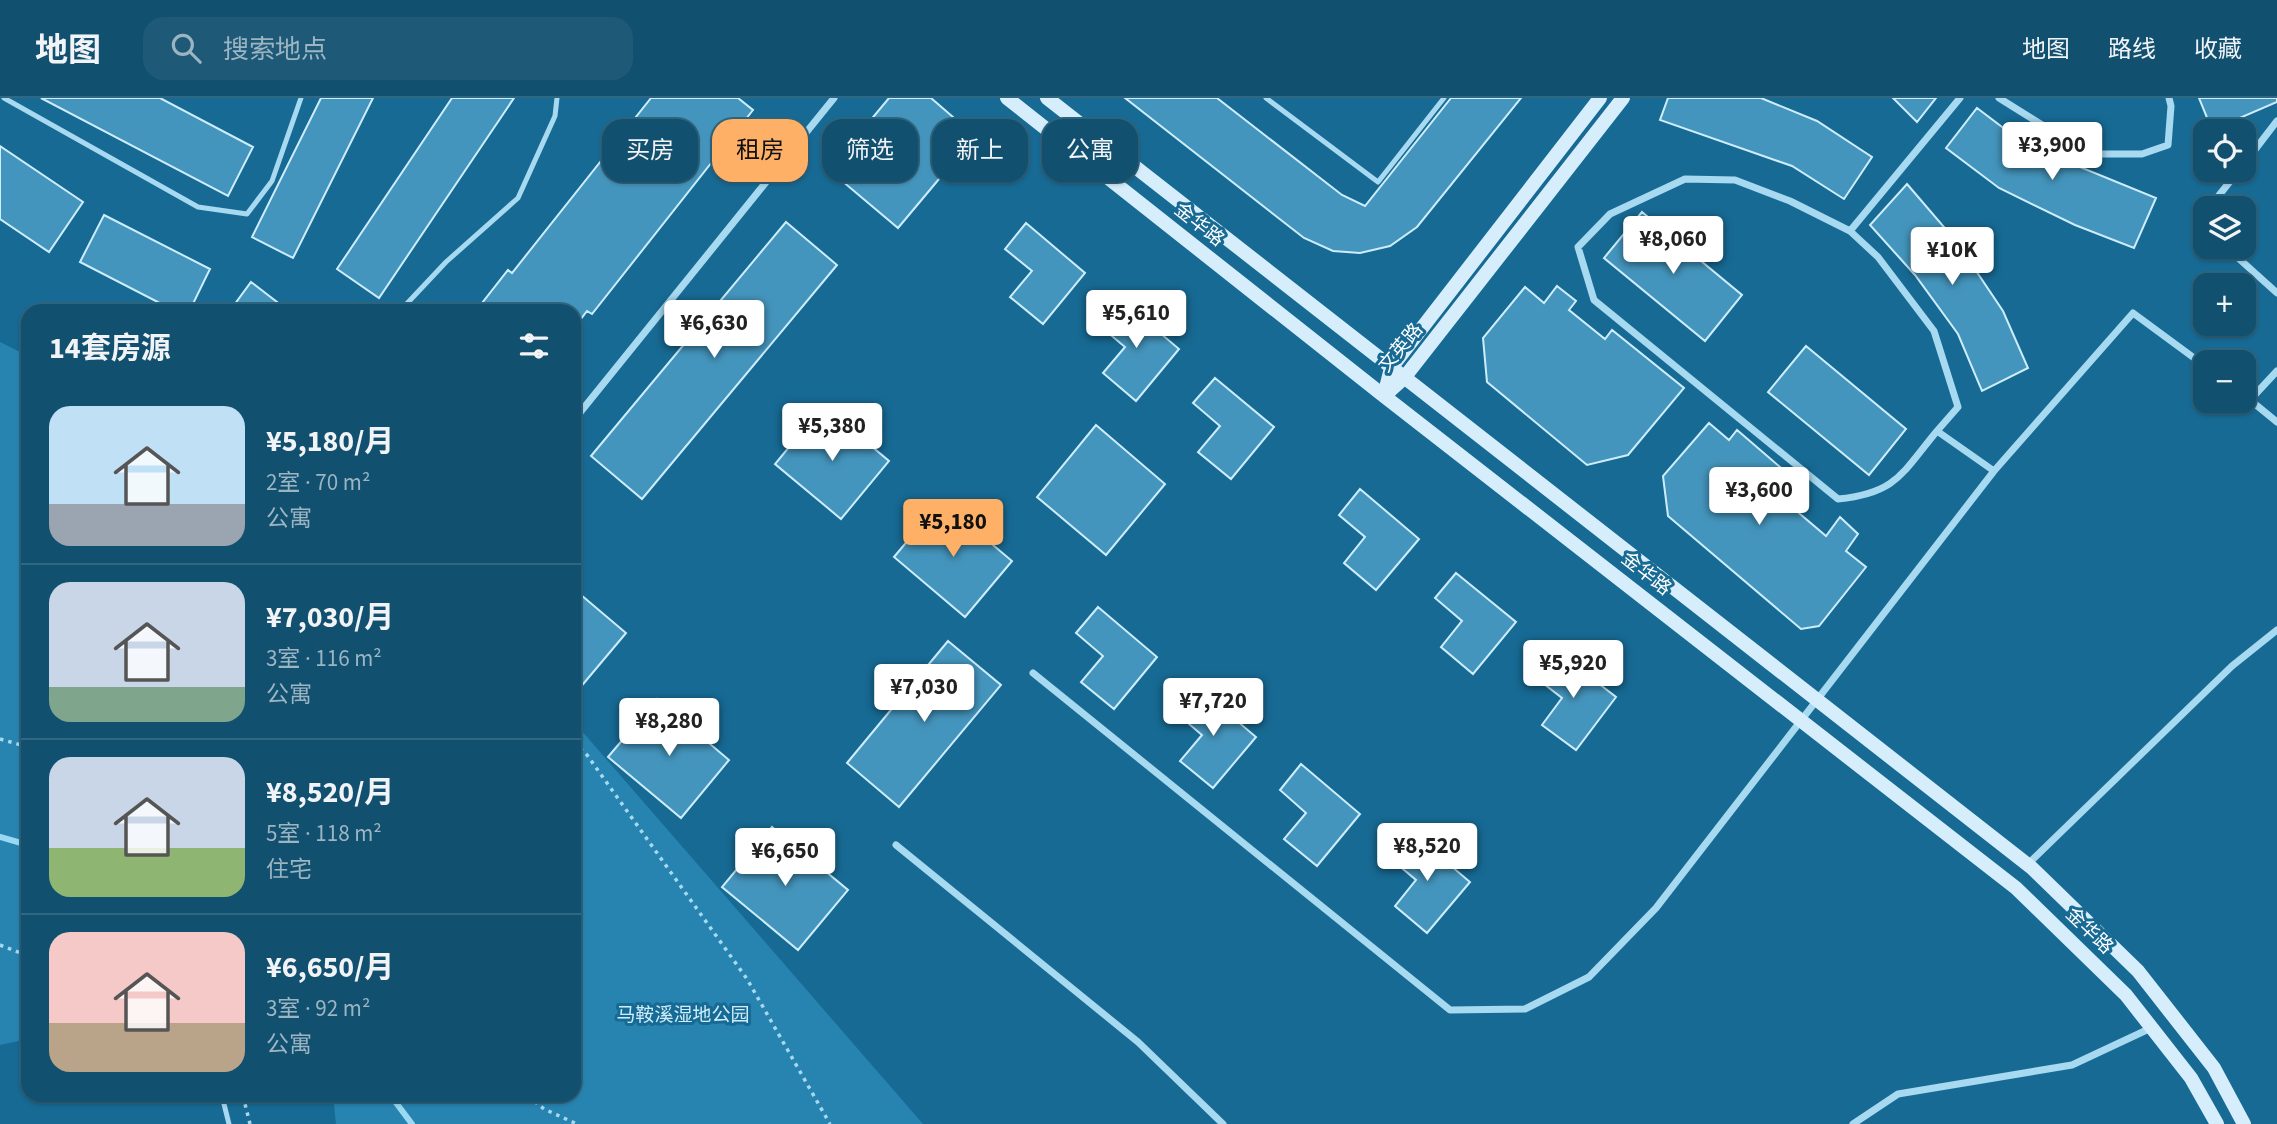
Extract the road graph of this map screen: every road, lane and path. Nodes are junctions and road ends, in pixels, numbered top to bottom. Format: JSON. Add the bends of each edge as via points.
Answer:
{"nodes":[{"id":1,"x":4,"y":98,"type":"edge"},
{"id":2,"x":302,"y":98,"type":"edge"},
{"id":3,"x":557,"y":98,"type":"edge"},
{"id":4,"x":834,"y":98,"type":"edge"},
{"id":5,"x":1007,"y":98,"type":"edge"},
{"id":6,"x":1047,"y":98,"type":"edge"},
{"id":7,"x":1266,"y":98,"type":"edge"},
{"id":8,"x":1444,"y":98,"type":"edge"},
{"id":9,"x":1600,"y":98,"type":"edge"},
{"id":10,"x":1623,"y":98,"type":"edge"},
{"id":11,"x":1961,"y":98,"type":"edge"},
{"id":12,"x":1999,"y":98,"type":"edge"},
{"id":13,"x":2169,"y":98,"type":"edge"},
{"id":14,"x":2277,"y":121,"type":"edge"},
{"id":15,"x":2256,"y":148,"type":"edge"},
{"id":16,"x":2230,"y":182,"type":"edge"},
{"id":17,"x":2218,"y":196,"type":"edge"},
{"id":18,"x":1850,"y":231,"type":"junction"},
{"id":19,"x":2239,"y":259,"type":"edge"},
{"id":20,"x":2277,"y":293,"type":"edge"},
{"id":21,"x":407,"y":304,"type":"edge"},
{"id":22,"x":2193,"y":357,"type":"edge"},
{"id":23,"x":1391,"y":368,"type":"junction"},
{"id":24,"x":2277,"y":371,"type":"edge"},
{"id":25,"x":1404,"y":378,"type":"junction"},
{"id":26,"x":2256,"y":389,"type":"edge"},
{"id":27,"x":1384,"y":396,"type":"junction"},
{"id":28,"x":2256,"y":404,"type":"edge"},
{"id":29,"x":581,"y":411,"type":"edge"},
{"id":30,"x":2277,"y":422,"type":"edge"},
{"id":31,"x":1937,"y":431,"type":"junction"},
{"id":32,"x":1994,"y":471,"type":"junction"},
{"id":33,"x":2277,"y":630,"type":"edge"},
{"id":34,"x":1032,"y":673,"type":"dead end"},
{"id":35,"x":1817,"y":700,"type":"junction"},
{"id":36,"x":1801,"y":720,"type":"junction"},
{"id":37,"x":0,"y":738,"type":"edge"},
{"id":38,"x":21,"y":745,"type":"edge"},
{"id":39,"x":581,"y":749,"type":"edge"},
{"id":40,"x":896,"y":845,"type":"dead end"},
{"id":41,"x":2028,"y":865,"type":"junction"},
{"id":42,"x":0,"y":946,"type":"edge"},
{"id":43,"x":21,"y":954,"type":"edge"},
{"id":44,"x":2152,"y":1028,"type":"junction"},
{"id":45,"x":224,"y":1102,"type":"edge"},
{"id":46,"x":244,"y":1102,"type":"edge"},
{"id":47,"x":535,"y":1102,"type":"edge"},
{"id":48,"x":229,"y":1124,"type":"edge"},
{"id":49,"x":250,"y":1124,"type":"edge"},
{"id":50,"x":577,"y":1124,"type":"edge"},
{"id":51,"x":830,"y":1124,"type":"edge"},
{"id":52,"x":1223,"y":1124,"type":"edge"},
{"id":53,"x":1853,"y":1124,"type":"edge"},
{"id":54,"x":2217,"y":1124,"type":"edge"},
{"id":55,"x":2244,"y":1124,"type":"edge"}],
"edges":[{"from":1,"to":2,"type":"lane","via":[[198,207],[247,214],[272,181]]},
{"from":3,"to":21,"type":"lane","via":[[555,116],[518,198]]},
{"from":4,"to":29,"type":"street"},
{"from":5,"to":27,"type":"main road","name":"金华路"},
{"from":6,"to":23,"type":"main road","name":"金华路"},
{"from":7,"to":8,"type":"lane","via":[[1378,182]]},
{"from":9,"to":23,"type":"main road","name":"文英路"},
{"from":10,"to":25,"type":"main road","name":"文英路"},
{"from":11,"to":18,"type":"street"},
{"from":12,"to":13,"type":"street","via":[[2088,154],[2142,154],[2168,145]]},
{"from":14,"to":15,"type":"street"},
{"from":16,"to":17,"type":"street"},
{"from":18,"to":31,"type":"street","via":[[1878,257],[1934,331],[1958,407]]},
{"from":18,"to":31,"type":"street","via":[[1735,180],[1685,179],[1610,214],[1577,247],[1594,300],[1839,499],[1870,496],[1893,484]]},
{"from":19,"to":20,"type":"street"},
{"from":22,"to":32,"type":"street","via":[[2133,313]]},
{"from":23,"to":25,"type":"main road","name":"金华路"},
{"from":23,"to":27,"type":"main road","name":"文英路"},
{"from":24,"to":26,"type":"street"},
{"from":25,"to":27,"type":"main road","name":"文英路"},
{"from":25,"to":35,"type":"main road","name":"金华路"},
{"from":27,"to":36,"type":"main road","name":"金华路"},
{"from":28,"to":30,"type":"street"},
{"from":31,"to":32,"type":"street"},
{"from":32,"to":35,"type":"street"},
{"from":33,"to":41,"type":"street","via":[[2232,666]]},
{"from":34,"to":36,"type":"street","via":[[1450,1010],[1525,1009],[1589,977],[1656,908]]},
{"from":35,"to":36,"type":"street"},
{"from":35,"to":41,"type":"main road","name":"金华路"},
{"from":36,"to":44,"type":"main road","name":"金华路","via":[[2016,888],[2126,995]]},
{"from":37,"to":38,"type":"path"},
{"from":39,"to":51,"type":"path","via":[[747,979]]},
{"from":40,"to":52,"type":"street","via":[[1138,1042]]},
{"from":41,"to":55,"type":"main road","name":"金华路","via":[[2138,971],[2214,1068]]},
{"from":42,"to":43,"type":"path"},
{"from":44,"to":53,"type":"street","via":[[2072,1065],[1898,1094]]},
{"from":44,"to":54,"type":"main road","name":"金华路","via":[[2191,1078]]},
{"from":45,"to":48,"type":"lane"},
{"from":46,"to":49,"type":"path"},
{"from":47,"to":50,"type":"path"}]}
